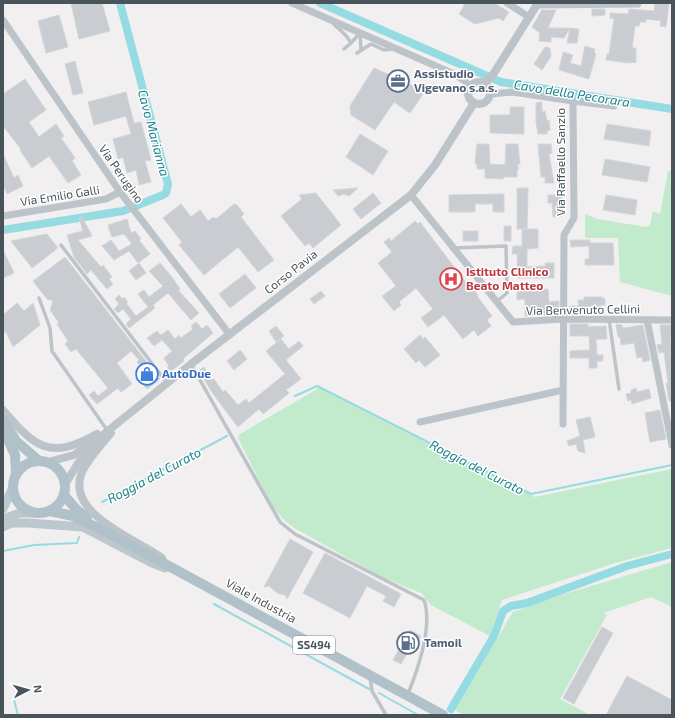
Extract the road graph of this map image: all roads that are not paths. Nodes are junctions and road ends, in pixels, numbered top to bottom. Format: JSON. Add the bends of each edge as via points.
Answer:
{"nodes":[{"id":1,"x":292,"y":3,"type":"edge"},
{"id":2,"x":507,"y":3,"type":"edge"},
{"id":3,"x":537,"y":4,"type":"edge"},
{"id":4,"x":638,"y":4,"type":"dead end"},
{"id":5,"x":529,"y":17,"type":"junction"},
{"id":6,"x":3,"y":20,"type":"edge"},
{"id":7,"x":330,"y":20,"type":"junction"},
{"id":8,"x":360,"y":34,"type":"junction"},
{"id":9,"x":351,"y":43,"type":"junction"},
{"id":10,"x":344,"y":48,"type":"dead end"},
{"id":11,"x":395,"y":48,"type":"junction"},
{"id":12,"x":485,"y":83,"type":"junction"},
{"id":13,"x":470,"y":88,"type":"junction"},
{"id":14,"x":491,"y":94,"type":"junction"},
{"id":15,"x":573,"y":100,"type":"junction"},
{"id":16,"x":474,"y":103,"type":"junction"},
{"id":17,"x":614,"y":106,"type":"dead end"},
{"id":18,"x":120,"y":192,"type":"junction"},
{"id":19,"x":411,"y":195,"type":"junction"},
{"id":20,"x":3,"y":216,"type":"edge"},
{"id":21,"x":61,"y":245,"type":"dead end"},
{"id":22,"x":452,"y":248,"type":"junction"},
{"id":23,"x":39,"y":298,"type":"dead end"},
{"id":24,"x":496,"y":302,"type":"junction"},
{"id":25,"x":564,"y":319,"type":"junction"},
{"id":26,"x":609,"y":319,"type":"junction"},
{"id":27,"x":647,"y":320,"type":"junction"},
{"id":28,"x":672,"y":320,"type":"edge"},
{"id":29,"x":230,"y":335,"type":"junction"},
{"id":30,"x":191,"y":364,"type":"junction"},
{"id":31,"x":167,"y":383,"type":"junction"},
{"id":32,"x":619,"y":389,"type":"dead end"},
{"id":33,"x":563,"y":390,"type":"junction"},
{"id":34,"x":3,"y":410,"type":"edge"},
{"id":35,"x":3,"y":420,"type":"edge"},
{"id":36,"x":420,"y":422,"type":"dead end"},
{"id":37,"x":563,"y":424,"type":"dead end"},
{"id":38,"x":3,"y":429,"type":"edge"},
{"id":39,"x":108,"y":431,"type":"junction"},
{"id":40,"x":99,"y":438,"type":"junction"},
{"id":41,"x":672,"y":446,"type":"edge"},
{"id":42,"x":38,"y":460,"type":"junction"},
{"id":43,"x":48,"y":462,"type":"junction"},
{"id":44,"x":16,"y":474,"type":"junction"},
{"id":45,"x":65,"y":484,"type":"junction"},
{"id":46,"x":13,"y":487,"type":"junction"},
{"id":47,"x":64,"y":495,"type":"junction"},
{"id":48,"x":3,"y":509,"type":"edge"},
{"id":49,"x":50,"y":511,"type":"junction"},
{"id":50,"x":35,"y":513,"type":"junction"},
{"id":51,"x":3,"y":519,"type":"edge"},
{"id":52,"x":3,"y":527,"type":"edge"},
{"id":53,"x":108,"y":533,"type":"junction"},
{"id":54,"x":184,"y":574,"type":"junction"},
{"id":55,"x":369,"y":675,"type":"junction"},
{"id":56,"x":407,"y":696,"type":"junction"},
{"id":57,"x":386,"y":715,"type":"edge"},
{"id":58,"x":443,"y":715,"type":"edge"}],
"edges":[{"from":1,"to":7,"type":"street"},
{"from":2,"to":5,"type":"street"},
{"from":3,"to":4,"type":"street"},
{"from":3,"to":5,"type":"street"},
{"from":5,"to":12,"type":"street"},
{"from":6,"to":18,"type":"street","name":"Via Perugino"},
{"from":7,"to":8,"type":"street"},
{"from":7,"to":9,"type":"lane","via":[[347,35]]},
{"from":8,"to":9,"type":"lane"},
{"from":8,"to":11,"type":"street"},
{"from":8,"to":11,"type":"lane","via":[[359,51],[371,44],[384,50]]},
{"from":9,"to":10,"type":"lane"},
{"from":11,"to":13,"type":"street","via":[[454,74]]},
{"from":12,"to":13,"type":"street","via":[[476,82]]},
{"from":12,"to":14,"type":"street"},
{"from":13,"to":16,"type":"street","via":[[469,97]]},
{"from":14,"to":15,"type":"street","name":"Via Raffaello Sanzio","via":[[512,92]]},
{"from":14,"to":16,"type":"street","via":[[490,99],[483,104]]},
{"from":15,"to":17,"type":"street"},
{"from":15,"to":25,"type":"street","name":"Via Raffaello Sanzio","via":[[574,218],[564,235]]},
{"from":16,"to":19,"type":"street","name":"Corso Pavia","via":[[435,165]]},
{"from":18,"to":20,"type":"street","name":"Via Emilio Galli","via":[[106,200]]},
{"from":18,"to":29,"type":"street","name":"Via Perugino"},
{"from":19,"to":22,"type":"street","name":"Via Benvenuto Cellini"},
{"from":19,"to":29,"type":"street","name":"Corso Pavia"},
{"from":21,"to":31,"type":"lane"},
{"from":22,"to":24,"type":"street","name":"Via Benvenuto Cellini"},
{"from":22,"to":24,"type":"lane","via":[[506,246],[507,293]]},
{"from":23,"to":39,"type":"lane","via":[[50,328],[52,351]]},
{"from":24,"to":25,"type":"street","name":"Via Benvenuto Cellini","via":[[513,322]]},
{"from":25,"to":26,"type":"street","name":"Via Benvenuto Cellini"},
{"from":25,"to":33,"type":"street","name":"Via Raffaello Sanzio"},
{"from":26,"to":27,"type":"street","name":"Via Benvenuto Cellini"},
{"from":26,"to":32,"type":"lane"},
{"from":27,"to":28,"type":"street","name":"Via Benvenuto Cellini"},
{"from":27,"to":41,"type":"street"},
{"from":29,"to":30,"type":"street","name":"Corso Pavia"},
{"from":30,"to":31,"type":"street","name":"Corso Pavia"},
{"from":30,"to":56,"type":"lane","via":[[280,522],[296,534],[424,600],[428,611],[425,635],[415,677]]},
{"from":31,"to":39,"type":"street","name":"Corso Pavia"},
{"from":33,"to":36,"type":"street"},
{"from":33,"to":37,"type":"street","name":"Via Raffaello Sanzio"},
{"from":34,"to":39,"type":"street","via":[[30,440],[50,448],[77,445]]},
{"from":35,"to":42,"type":"main road","via":[[16,441]]},
{"from":38,"to":44,"type":"main road","via":[[15,455]]},
{"from":39,"to":40,"type":"street"},
{"from":39,"to":54,"type":"street","via":[[81,474],[78,484],[80,496],[94,515]]},
{"from":40,"to":43,"type":"street","via":[[74,455]]},
{"from":40,"to":45,"type":"street"},
{"from":42,"to":43,"type":"main road"},
{"from":42,"to":44,"type":"main road","via":[[29,462]]},
{"from":43,"to":45,"type":"main road","via":[[60,470]]},
{"from":44,"to":46,"type":"main road"},
{"from":45,"to":47,"type":"main road"},
{"from":46,"to":48,"type":"main road"},
{"from":46,"to":50,"type":"main road","via":[[17,501],[28,511]]},
{"from":47,"to":49,"type":"main road"},
{"from":47,"to":53,"type":"main road","name":"Viale Industria","number":"SS494","via":[[76,510]]},
{"from":49,"to":50,"type":"main road","number":"SS494"},
{"from":49,"to":53,"type":"main road","name":"Viale Industria","number":"SS494","via":[[73,516]]},
{"from":50,"to":51,"type":"main road","via":[[20,513]]},
{"from":52,"to":54,"type":"main road","via":[[12,523],[83,527],[152,563]]},
{"from":53,"to":54,"type":"main road","name":"Viale Industria","number":"SS494"},
{"from":54,"to":55,"type":"main road","name":"Viale Industria","number":"SS494"},
{"from":55,"to":56,"type":"main road","name":"Viale Industria","number":"SS494"},
{"from":55,"to":57,"type":"lane","via":[[372,691]]},
{"from":56,"to":58,"type":"main road","name":"Viale Industria","number":"SS494"}]}
